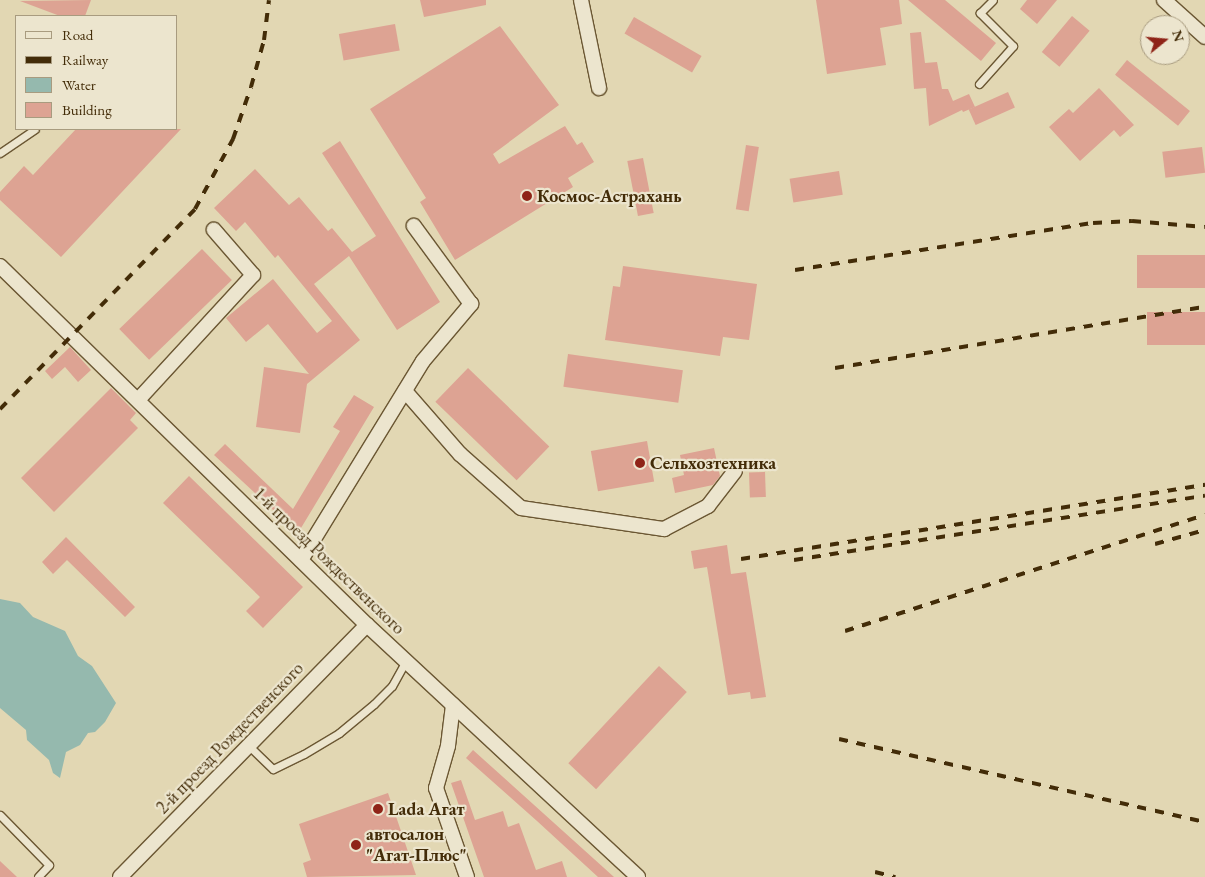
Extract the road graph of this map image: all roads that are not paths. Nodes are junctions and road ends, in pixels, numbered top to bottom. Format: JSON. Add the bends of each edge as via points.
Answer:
{"nodes":[{"id":1,"x":581,"y":0,"type":"edge"},
{"id":2,"x":993,"y":0,"type":"edge"},
{"id":3,"x":1164,"y":0,"type":"edge"},
{"id":4,"x":1205,"y":37,"type":"edge"},
{"id":5,"x":980,"y":84,"type":"dead end"},
{"id":6,"x":599,"y":88,"type":"dead end"},
{"id":7,"x":34,"y":130,"type":"edge"},
{"id":8,"x":0,"y":153,"type":"edge"},
{"id":9,"x":414,"y":226,"type":"dead end"},
{"id":10,"x":214,"y":230,"type":"dead end"},
{"id":11,"x":0,"y":266,"type":"edge"},
{"id":12,"x":405,"y":391,"type":"junction"},
{"id":13,"x":138,"y":400,"type":"junction"},
{"id":14,"x":735,"y":471,"type":"dead end"},
{"id":15,"x":301,"y":560,"type":"junction"},
{"id":16,"x":367,"y":625,"type":"junction"},
{"id":17,"x":406,"y":661,"type":"junction"},
{"id":18,"x":453,"y":705,"type":"junction"},
{"id":19,"x":249,"y":746,"type":"junction"},
{"id":20,"x":0,"y":815,"type":"edge"},
{"id":21,"x":38,"y":877,"type":"edge"},
{"id":22,"x":120,"y":877,"type":"edge"},
{"id":23,"x":467,"y":877,"type":"edge"},
{"id":24,"x":638,"y":877,"type":"edge"}],
"edges":[{"from":1,"to":6,"type":"street"},
{"from":2,"to":5,"type":"lane","via":[[980,13],[1013,46]]},
{"from":3,"to":4,"type":"street"},
{"from":7,"to":8,"type":"lane"},
{"from":9,"to":12,"type":"street","via":[[471,304],[423,361]]},
{"from":10,"to":13,"type":"street","via":[[253,275]]},
{"from":11,"to":13,"type":"street","name":"1-й проезд Рождественского"},
{"from":12,"to":14,"type":"street","via":[[460,454],[521,508],[664,529],[708,506]]},
{"from":12,"to":15,"type":"street"},
{"from":13,"to":15,"type":"street","name":"1-й проезд Рождественского"},
{"from":15,"to":16,"type":"street","name":"1-й проезд Рождественского"},
{"from":16,"to":17,"type":"street","name":"1-й проезд Рождественского"},
{"from":16,"to":19,"type":"street","name":"2-й проезд Рождественского"},
{"from":17,"to":18,"type":"street","name":"1-й проезд Рождественского"},
{"from":17,"to":19,"type":"lane","via":[[392,686],[374,704],[339,733],[304,754],[273,769]]},
{"from":18,"to":23,"type":"street","via":[[448,746],[436,788]]},
{"from":18,"to":24,"type":"street","name":"1-й проезд Рождественского"},
{"from":19,"to":22,"type":"street","name":"2-й проезд Рождественского"},
{"from":20,"to":21,"type":"lane","via":[[49,865]]}]}
